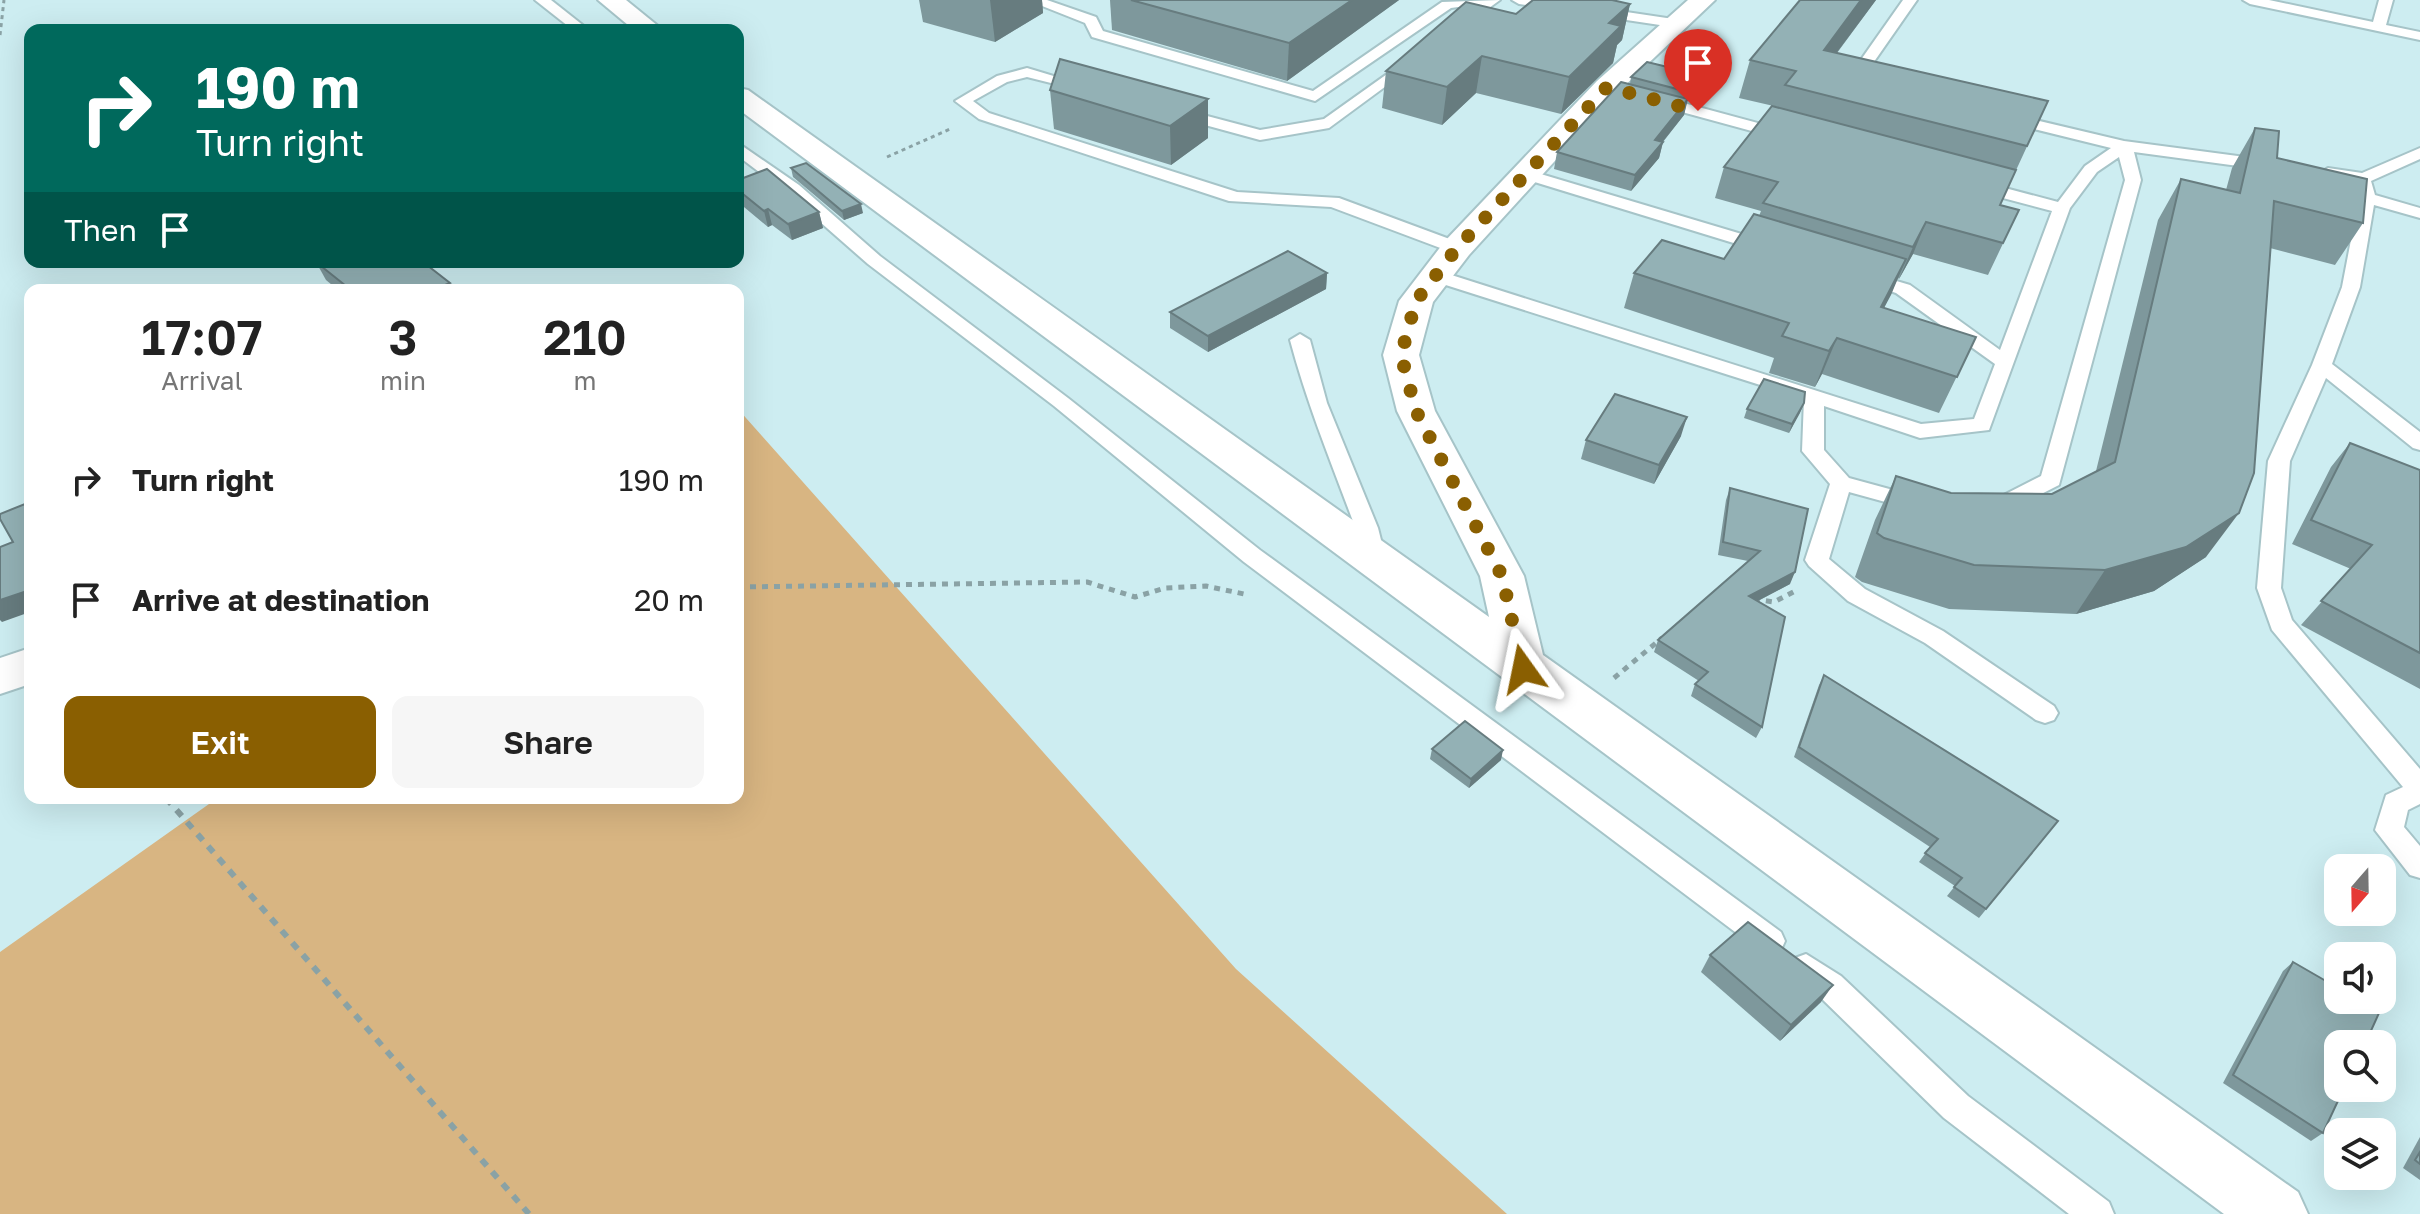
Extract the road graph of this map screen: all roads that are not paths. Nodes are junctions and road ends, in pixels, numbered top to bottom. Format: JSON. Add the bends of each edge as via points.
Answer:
{"nodes":[{"id":1,"x":542,"y":0,"type":"edge"},
{"id":2,"x":610,"y":0,"type":"edge"},
{"id":3,"x":1034,"y":0,"type":"edge"},
{"id":4,"x":1478,"y":0,"type":"edge"},
{"id":5,"x":1493,"y":0,"type":"edge"},
{"id":6,"x":1519,"y":0,"type":"edge"},
{"id":7,"x":1910,"y":0,"type":"edge"},
{"id":8,"x":2250,"y":0,"type":"edge"},
{"id":9,"x":2386,"y":0,"type":"edge"},
{"id":10,"x":1692,"y":12,"type":"edge"},
{"id":11,"x":574,"y":24,"type":"edge"},
{"id":12,"x":642,"y":24,"type":"edge"},
{"id":13,"x":2379,"y":25,"type":"junction"},
{"id":14,"x":2420,"y":36,"type":"edge"},
{"id":15,"x":1884,"y":88,"type":"edge"},
{"id":16,"x":1623,"y":91,"type":"junction"},
{"id":17,"x":1100,"y":92,"type":"edge"},
{"id":18,"x":744,"y":100,"type":"edge"},
{"id":19,"x":1158,"y":108,"type":"edge"},
{"id":20,"x":1989,"y":114,"type":"edge"},
{"id":21,"x":1804,"y":140,"type":"edge"},
{"id":22,"x":2124,"y":146,"type":"junction"},
{"id":23,"x":744,"y":152,"type":"edge"},
{"id":24,"x":2420,"y":153,"type":"edge"},
{"id":25,"x":1524,"y":174,"type":"junction"},
{"id":26,"x":1956,"y":180,"type":"edge"},
{"id":27,"x":2365,"y":188,"type":"junction"},
{"id":28,"x":2062,"y":208,"type":"junction"},
{"id":29,"x":2420,"y":213,"type":"edge"},
{"id":30,"x":1457,"y":248,"type":"junction"},
{"id":31,"x":1782,"y":252,"type":"edge"},
{"id":32,"x":1843,"y":271,"type":"edge"},
{"id":33,"x":1436,"y":276,"type":"junction"},
{"id":34,"x":1300,"y":340,"type":"dead end"},
{"id":35,"x":2006,"y":363,"type":"junction"},
{"id":36,"x":2322,"y":365,"type":"junction"},
{"id":37,"x":1814,"y":396,"type":"junction"},
{"id":38,"x":2420,"y":443,"type":"edge"},
{"id":39,"x":1841,"y":483,"type":"junction"},
{"id":40,"x":1935,"y":505,"type":"edge"},
{"id":41,"x":1979,"y":509,"type":"edge"},
{"id":42,"x":1374,"y":560,"type":"junction"},
{"id":43,"x":24,"y":667,"type":"edge"},
{"id":44,"x":1523,"y":669,"type":"junction"},
{"id":45,"x":0,"y":677,"type":"edge"},
{"id":46,"x":2045,"y":713,"type":"dead end"},
{"id":47,"x":2420,"y":790,"type":"edge"},
{"id":48,"x":2420,"y":866,"type":"edge"},
{"id":49,"x":2097,"y":1214,"type":"edge"},
{"id":50,"x":2276,"y":1214,"type":"edge"}],
"edges":[{"from":1,"to":11,"type":"lane"},
{"from":2,"to":12,"type":"street"},
{"from":3,"to":4,"type":"lane","via":[[1091,20],[1097,34],[1315,96],[1447,5]]},
{"from":5,"to":19,"type":"lane","via":[[1329,123],[1260,135]]},
{"from":6,"to":10,"type":"lane"},
{"from":7,"to":15,"type":"lane","via":[[1853,81]]},
{"from":8,"to":13,"type":"lane"},
{"from":9,"to":13,"type":"lane"},
{"from":10,"to":16,"type":"street"},
{"from":13,"to":14,"type":"lane"},
{"from":16,"to":21,"type":"lane"},
{"from":16,"to":25,"type":"street"},
{"from":17,"to":30,"type":"lane","via":[[1027,72],[963,101],[984,116],[1235,197],[1333,202]]},
{"from":18,"to":42,"type":"street"},
{"from":20,"to":22,"type":"lane"},
{"from":22,"to":27,"type":"lane","via":[[2296,169]]},
{"from":22,"to":28,"type":"lane","via":[[2091,169]]},
{"from":22,"to":41,"type":"lane","via":[[2133,180],[2051,480],[1993,510]]},
{"from":23,"to":49,"type":"lane","via":[[1275,573],[1830,986],[1956,1107]]},
{"from":24,"to":27,"type":"lane"},
{"from":25,"to":30,"type":"street"},
{"from":25,"to":31,"type":"lane"},
{"from":26,"to":28,"type":"lane"},
{"from":27,"to":29,"type":"lane"},
{"from":27,"to":36,"type":"lane","via":[[2351,287]]},
{"from":28,"to":35,"type":"lane"},
{"from":30,"to":33,"type":"street"},
{"from":32,"to":35,"type":"lane","via":[[1903,289]]},
{"from":33,"to":37,"type":"lane"},
{"from":33,"to":44,"type":"street","via":[[1416,301],[1401,355],[1416,411],[1502,576]]},
{"from":34,"to":42,"type":"lane"},
{"from":35,"to":37,"type":"lane","via":[[1982,425],[1920,431]]},
{"from":36,"to":38,"type":"lane"},
{"from":36,"to":47,"type":"lane","via":[[2279,461],[2269,588],[2281,624]]},
{"from":37,"to":39,"type":"lane","via":[[1813,451]]},
{"from":39,"to":40,"type":"lane","via":[[1907,503]]},
{"from":39,"to":46,"type":"lane","via":[[1817,560],[1830,578],[1932,636]]},
{"from":42,"to":44,"type":"street"},
{"from":43,"to":45,"type":"street"},
{"from":44,"to":50,"type":"street"},
{"from":47,"to":48,"type":"lane","via":[[2396,803],[2389,830]]}]}
